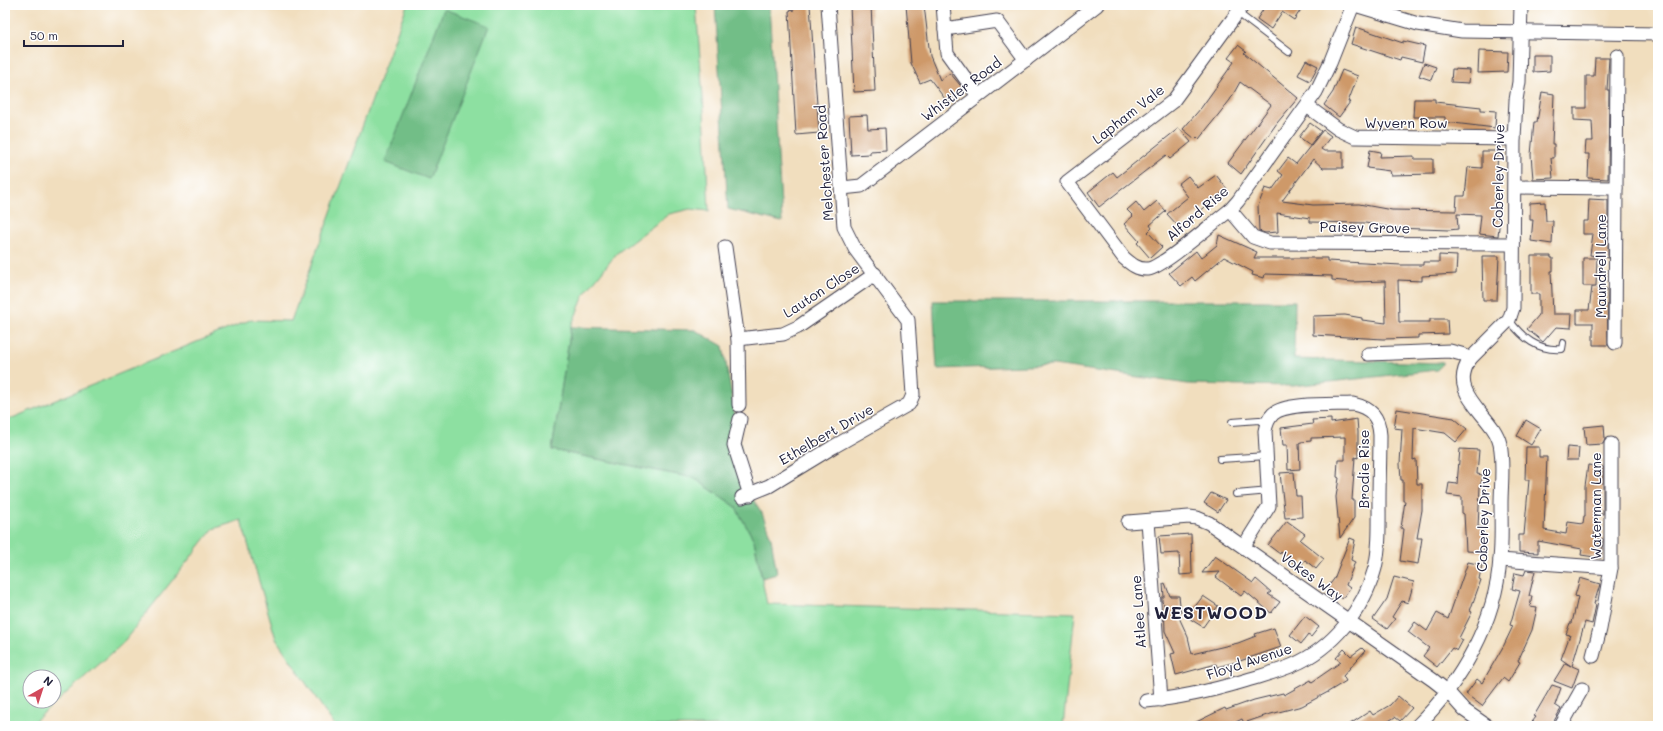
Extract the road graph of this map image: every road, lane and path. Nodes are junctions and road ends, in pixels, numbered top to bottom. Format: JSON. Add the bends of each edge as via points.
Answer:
{"nodes":[{"id":1,"x":828,"y":5,"type":"edge"},
{"id":2,"x":943,"y":5,"type":"edge"},
{"id":3,"x":1354,"y":5,"type":"edge"},
{"id":4,"x":1521,"y":5,"type":"edge"},
{"id":5,"x":1097,"y":6,"type":"edge"},
{"id":6,"x":1240,"y":9,"type":"edge"},
{"id":7,"x":945,"y":29,"type":"junction"},
{"id":8,"x":1521,"y":32,"type":"junction"},
{"id":9,"x":1658,"y":34,"type":"edge"},
{"id":10,"x":1289,"y":52,"type":"dead end"},
{"id":11,"x":1617,"y":56,"type":"dead end"},
{"id":12,"x":1026,"y":60,"type":"junction"},
{"id":13,"x":978,"y":96,"type":"junction"},
{"id":14,"x":1307,"y":106,"type":"junction"},
{"id":15,"x":1514,"y":140,"type":"junction"},
{"id":16,"x":1067,"y":182,"type":"joint"},
{"id":17,"x":1515,"y":187,"type":"junction"},
{"id":18,"x":842,"y":188,"type":"junction"},
{"id":19,"x":1616,"y":188,"type":"junction"},
{"id":20,"x":1230,"y":210,"type":"junction"},
{"id":21,"x":1513,"y":244,"type":"junction"},
{"id":22,"x":725,"y":247,"type":"dead end"},
{"id":23,"x":875,"y":274,"type":"junction"},
{"id":24,"x":1509,"y":320,"type":"junction"},
{"id":25,"x":738,"y":339,"type":"junction"},
{"id":26,"x":1563,"y":343,"type":"dead end"},
{"id":27,"x":1615,"y":343,"type":"dead end"},
{"id":28,"x":1368,"y":354,"type":"dead end"},
{"id":29,"x":1470,"y":359,"type":"junction"},
{"id":30,"x":913,"y":395,"type":"joint"},
{"id":31,"x":739,"y":405,"type":"dead end"},
{"id":32,"x":740,"y":419,"type":"dead end"},
{"id":33,"x":1232,"y":422,"type":"dead end"},
{"id":34,"x":1267,"y":422,"type":"junction"},
{"id":35,"x":1611,"y":444,"type":"dead end"},
{"id":36,"x":1267,"y":456,"type":"junction"},
{"id":37,"x":1220,"y":458,"type":"dead end"},
{"id":38,"x":1270,"y":491,"type":"junction"},
{"id":39,"x":1236,"y":494,"type":"dead end"},
{"id":40,"x":1148,"y":521,"type":"junction"},
{"id":41,"x":1128,"y":522,"type":"dead end"},
{"id":42,"x":1244,"y":546,"type":"junction"},
{"id":43,"x":1500,"y":560,"type":"junction"},
{"id":44,"x":1611,"y":568,"type":"junction"},
{"id":45,"x":1348,"y":621,"type":"junction"},
{"id":46,"x":1593,"y":656,"type":"dead end"},
{"id":47,"x":1582,"y":689,"type":"dead end"},
{"id":48,"x":1448,"y":691,"type":"junction"},
{"id":49,"x":1161,"y":700,"type":"junction"},
{"id":50,"x":1146,"y":702,"type":"dead end"},
{"id":51,"x":1417,"y":726,"type":"edge"},
{"id":52,"x":1487,"y":726,"type":"edge"},
{"id":53,"x":1561,"y":726,"type":"edge"}],
"edges":[{"from":1,"to":18,"type":"street","name":"Melchester Road"},
{"from":2,"to":7,"type":"street"},
{"from":3,"to":8,"type":"street","via":[[1418,24],[1447,29]]},
{"from":3,"to":14,"type":"street","name":"Alford Rise","via":[[1327,69]]},
{"from":4,"to":8,"type":"street","name":"Coberley Drive"},
{"from":5,"to":12,"type":"street","name":"Whistler Road"},
{"from":6,"to":10,"type":"lane"},
{"from":6,"to":16,"type":"street","name":"Lapham Vale","via":[[1173,101]]},
{"from":7,"to":12,"type":"street","via":[[997,21]]},
{"from":7,"to":13,"type":"street","via":[[948,53]]},
{"from":8,"to":9,"type":"street"},
{"from":8,"to":15,"type":"street","name":"Coberley Drive"},
{"from":11,"to":19,"type":"street","name":"Maundrell Lane"},
{"from":12,"to":13,"type":"street","name":"Whistler Road"},
{"from":13,"to":18,"type":"street","name":"Whistler Road","via":[[861,186]]},
{"from":14,"to":15,"type":"street","name":"Wyvern Row","via":[[1338,129],[1355,137]]},
{"from":14,"to":20,"type":"street","name":"Alford Rise"},
{"from":15,"to":17,"type":"street","name":"Coberley Drive"},
{"from":16,"to":20,"type":"street","name":"Alford Rise","via":[[1124,258],[1142,269],[1149,269],[1165,260]]},
{"from":17,"to":19,"type":"street"},
{"from":17,"to":21,"type":"street","name":"Coberley Drive"},
{"from":18,"to":23,"type":"street","name":"Melchester Road","via":[[844,227],[855,249]]},
{"from":19,"to":27,"type":"street","name":"Maundrell Lane"},
{"from":20,"to":21,"type":"street","name":"Paisey Grove","via":[[1247,232],[1264,242]]},
{"from":21,"to":24,"type":"street","name":"Coberley Drive","via":[[1514,301]]},
{"from":22,"to":25,"type":"street"},
{"from":23,"to":25,"type":"street","name":"Lauton Close","via":[[798,327],[782,334]]},
{"from":23,"to":30,"type":"street","name":"Melchester Road","via":[[908,320]]},
{"from":24,"to":26,"type":"lane","via":[[1532,344],[1553,350],[1562,349]]},
{"from":24,"to":29,"type":"street"},
{"from":25,"to":31,"type":"street"},
{"from":28,"to":29,"type":"street","via":[[1450,351]]},
{"from":29,"to":43,"type":"street","name":"Coberley Drive","via":[[1465,370],[1466,391],[1473,406],[1493,427],[1500,448]]},
{"from":30,"to":32,"type":"street","name":"Ethelbert Drive","via":[[909,404],[769,486],[746,496],[734,445]]},
{"from":33,"to":34,"type":"lane"},
{"from":34,"to":36,"type":"street"},
{"from":34,"to":45,"type":"street","name":"Brodie Rise","via":[[1272,414],[1282,409],[1354,404],[1367,409],[1379,424],[1378,550],[1371,579]]},
{"from":35,"to":44,"type":"street","name":"Waterman Lane"},
{"from":36,"to":37,"type":"lane"},
{"from":36,"to":38,"type":"street"},
{"from":38,"to":39,"type":"lane"},
{"from":38,"to":42,"type":"street","via":[[1268,511]]},
{"from":40,"to":41,"type":"street","name":"Vokes Way"},
{"from":40,"to":42,"type":"street","name":"Vokes Way","via":[[1197,518]]},
{"from":40,"to":49,"type":"street","name":"Atlee Lane"},
{"from":42,"to":45,"type":"street","name":"Vokes Way"},
{"from":43,"to":44,"type":"street","name":"Waterman Lane"},
{"from":43,"to":48,"type":"street","name":"Coberley Drive","via":[[1492,600],[1481,631],[1466,663]]},
{"from":44,"to":46,"type":"street","name":"Waterman Lane"},
{"from":45,"to":48,"type":"street","name":"Vokes Way"},
{"from":45,"to":49,"type":"street","name":"Floyd Avenue","via":[[1338,634],[1319,650],[1294,665],[1210,691]]},
{"from":47,"to":53,"type":"street"},
{"from":48,"to":51,"type":"street","name":"Coberley Drive"},
{"from":48,"to":52,"type":"street","name":"Vokes Way","via":[[1464,710]]},
{"from":49,"to":50,"type":"street","name":"Floyd Avenue"}]}
